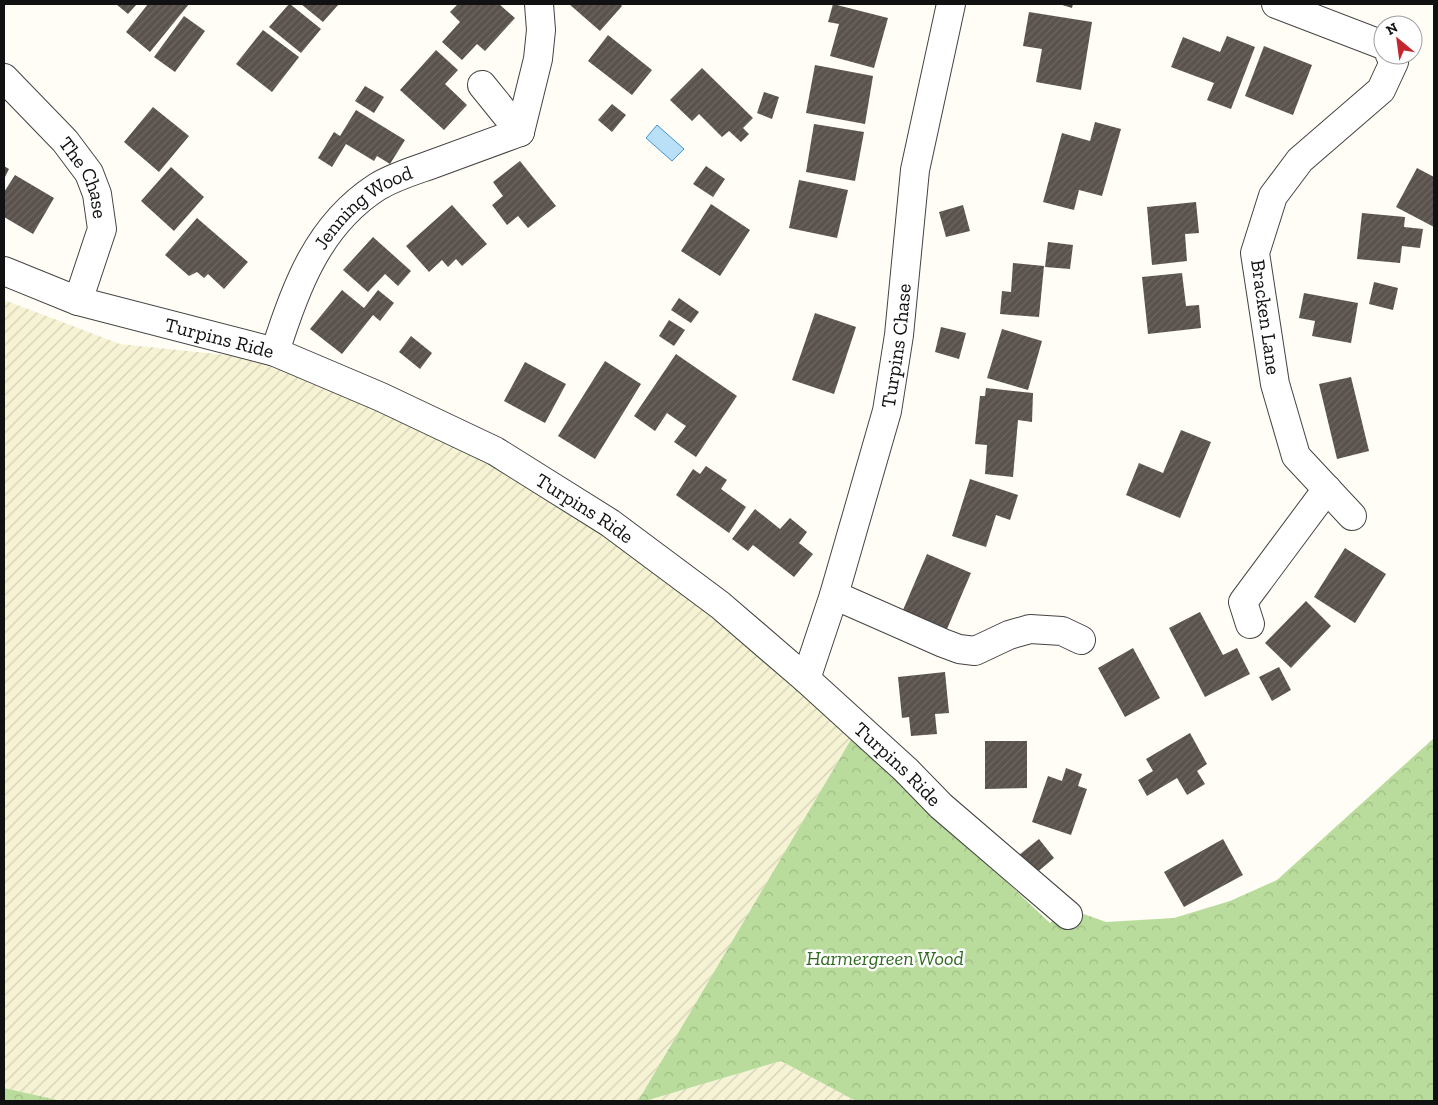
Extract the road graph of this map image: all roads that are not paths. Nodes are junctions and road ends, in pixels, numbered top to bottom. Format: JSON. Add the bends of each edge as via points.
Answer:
{"nodes":[{"id":1,"x":540,"y":4,"type":"edge"},
{"id":2,"x":951,"y":4,"type":"edge"},
{"id":3,"x":1276,"y":4,"type":"edge"},
{"id":4,"x":1373,"y":42,"type":"edge"},
{"id":5,"x":1393,"y":65,"type":"edge"},
{"id":6,"x":4,"y":78,"type":"edge"},
{"id":7,"x":482,"y":85,"type":"dead end"},
{"id":8,"x":520,"y":132,"type":"junction"},
{"id":9,"x":4,"y":271,"type":"edge"},
{"id":10,"x":78,"y":301,"type":"junction"},
{"id":11,"x":275,"y":352,"type":"junction"},
{"id":12,"x":1327,"y":489,"type":"junction"},
{"id":13,"x":1352,"y":516,"type":"dead end"},
{"id":14,"x":834,"y":595,"type":"junction"},
{"id":15,"x":1250,"y":624,"type":"dead end"},
{"id":16,"x":1081,"y":640,"type":"dead end"},
{"id":17,"x":806,"y":679,"type":"junction"},
{"id":18,"x":1068,"y":915,"type":"dead end"}],
"edges":[{"from":1,"to":8,"type":"street","via":[[538,59]]},
{"from":2,"to":14,"type":"street","name":"Turpins Chase","via":[[915,170],[899,335],[887,411]]},
{"from":3,"to":4,"type":"street"},
{"from":5,"to":12,"type":"street","name":"Bracken Lane","via":[[1381,90],[1300,160],[1273,196],[1255,253],[1276,384],[1296,456]]},
{"from":6,"to":10,"type":"street","name":"The Chase","via":[[65,141],[89,173],[98,194],[102,229]]},
{"from":7,"to":8,"type":"street"},
{"from":8,"to":11,"type":"street","name":"Jenning Wood","via":[[401,175],[378,186],[357,202],[338,221],[304,273]]},
{"from":9,"to":10,"type":"street","name":"Turpins Ride"},
{"from":10,"to":11,"type":"street","name":"Turpins Ride"},
{"from":11,"to":17,"type":"street","name":"Turpins Ride","via":[[495,451],[610,523],[720,605]]},
{"from":12,"to":13,"type":"street","name":"Bracken Lane"},
{"from":12,"to":15,"type":"street","via":[[1243,602]]},
{"from":14,"to":16,"type":"street","via":[[959,649],[976,651],[1030,629],[1062,631]]},
{"from":14,"to":17,"type":"street","name":"Turpins Chase"},
{"from":17,"to":18,"type":"street","name":"Turpins Ride","via":[[941,806]]}]}
